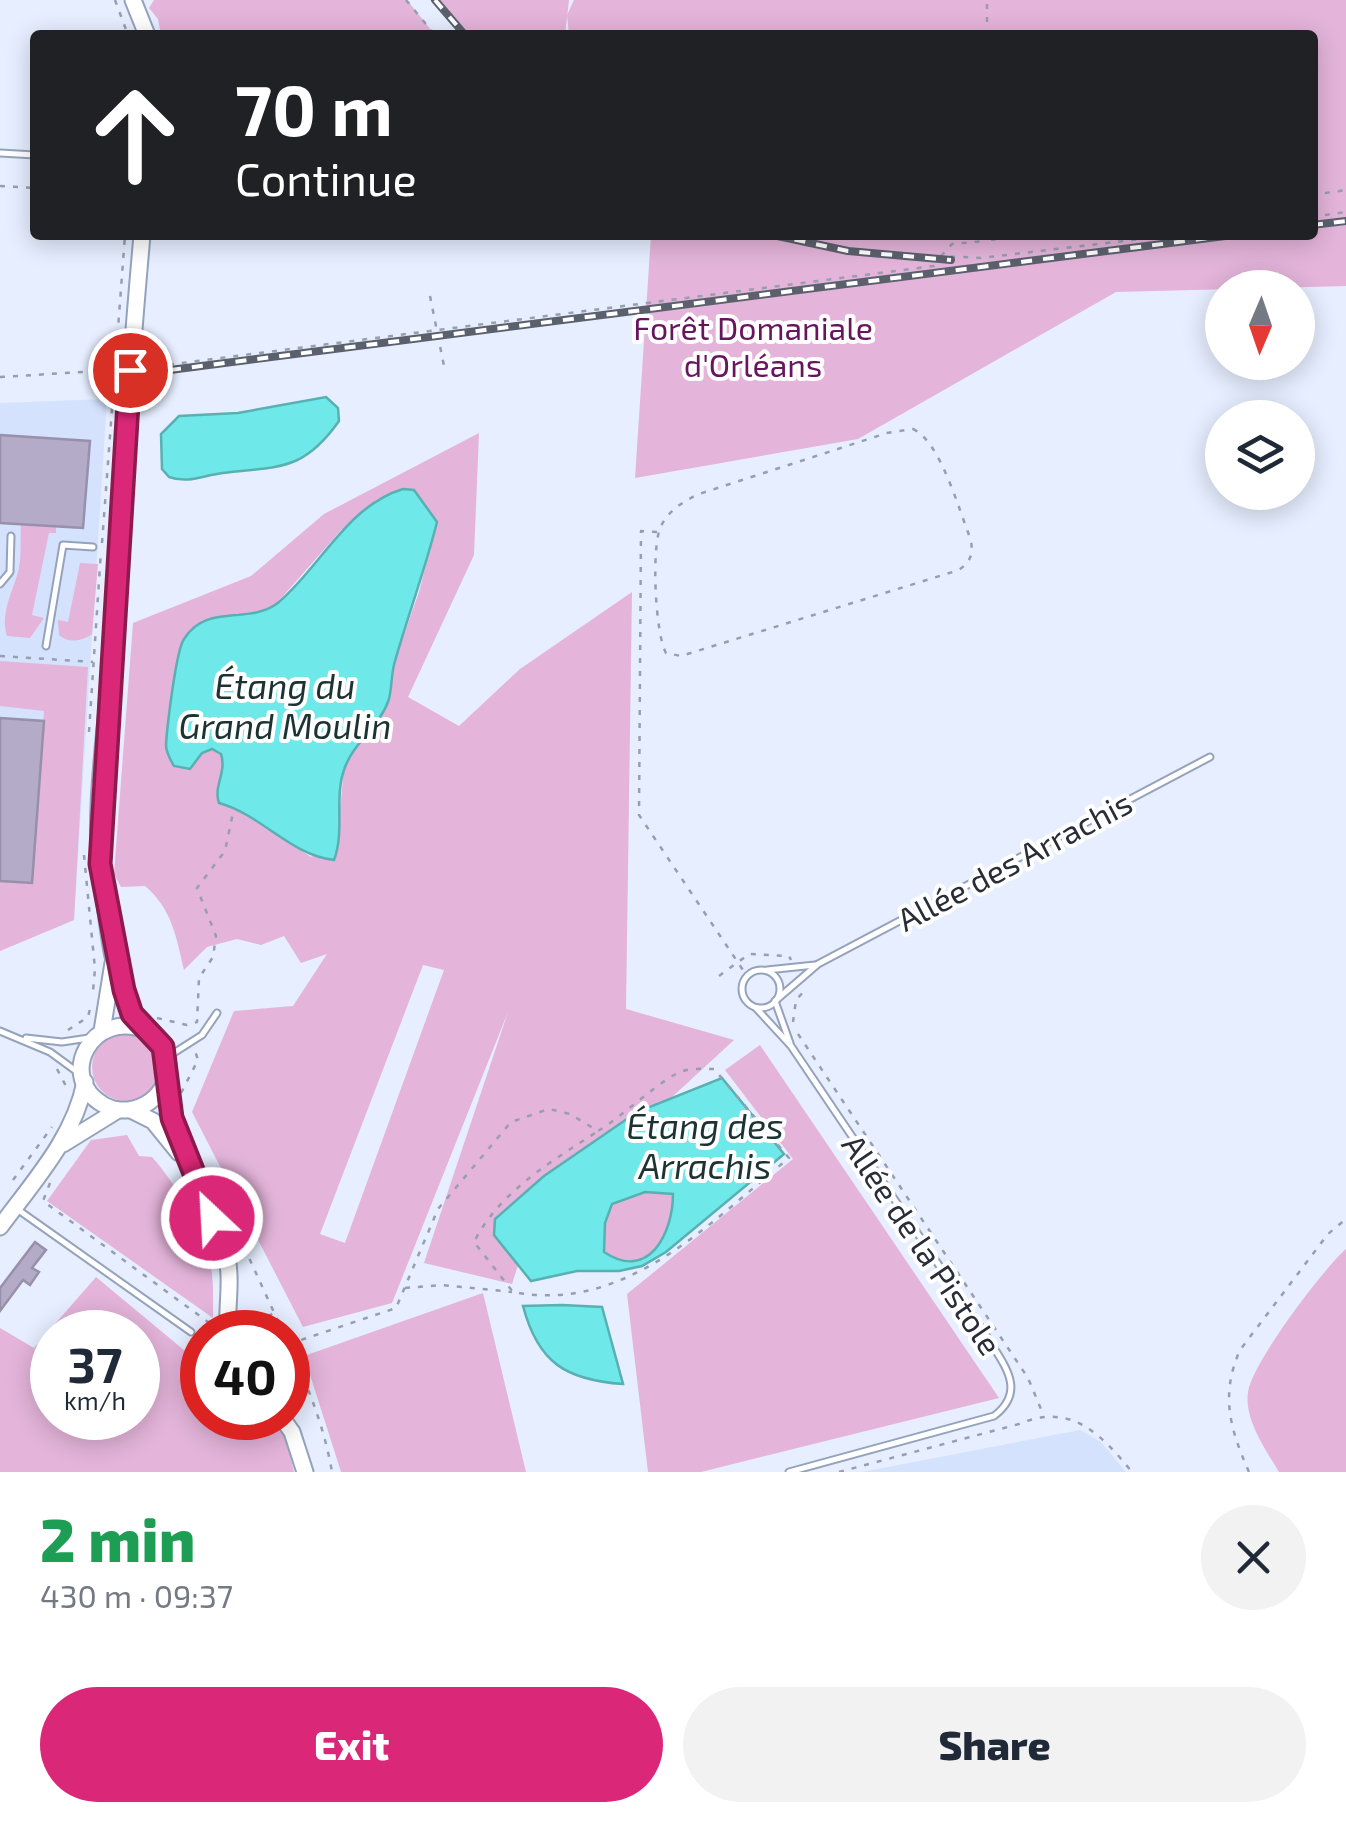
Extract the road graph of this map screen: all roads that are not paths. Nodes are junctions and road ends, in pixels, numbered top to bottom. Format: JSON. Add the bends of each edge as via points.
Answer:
{"nodes":[{"id":1,"x":137,"y":2,"type":"edge"},
{"id":2,"x":145,"y":30,"type":"edge"},
{"id":3,"x":0,"y":153,"type":"edge"},
{"id":4,"x":30,"y":155,"type":"edge"},
{"id":5,"x":142,"y":240,"type":"edge"},
{"id":6,"x":10,"y":536,"type":"dead end"},
{"id":7,"x":93,"y":547,"type":"dead end"},
{"id":8,"x":0,"y":584,"type":"edge"},
{"id":9,"x":46,"y":646,"type":"dead end"},
{"id":10,"x":1210,"y":756,"type":"dead end"},
{"id":11,"x":114,"y":954,"type":"junction"},
{"id":12,"x":818,"y":964,"type":"junction"},
{"id":13,"x":762,"y":970,"type":"junction"},
{"id":14,"x":775,"y":1001,"type":"junction"},
{"id":15,"x":756,"y":1008,"type":"junction"},
{"id":16,"x":216,"y":1013,"type":"dead end"},
{"id":17,"x":152,"y":1024,"type":"junction"},
{"id":18,"x":0,"y":1031,"type":"edge"},
{"id":19,"x":100,"y":1033,"type":"junction"},
{"id":20,"x":18,"y":1038,"type":"junction"},
{"id":21,"x":791,"y":1046,"type":"junction"},
{"id":22,"x":167,"y":1058,"type":"junction"},
{"id":23,"x":84,"y":1080,"type":"junction"},
{"id":24,"x":165,"y":1084,"type":"junction"},
{"id":25,"x":124,"y":1110,"type":"junction"},
{"id":26,"x":60,"y":1146,"type":"junction"},
{"id":27,"x":187,"y":1164,"type":"junction"},
{"id":28,"x":14,"y":1207,"type":"junction"},
{"id":29,"x":0,"y":1227,"type":"edge"},
{"id":30,"x":229,"y":1310,"type":"edge"},
{"id":31,"x":180,"y":1324,"type":"edge"},
{"id":32,"x":295,"y":1440,"type":"edge"},
{"id":33,"x":803,"y":1470,"type":"edge"},
{"id":34,"x":305,"y":1472,"type":"edge"},
{"id":35,"x":789,"y":1472,"type":"edge"}],
"edges":[{"from":1,"to":2,"type":"street"},
{"from":3,"to":4,"type":"lane"},
{"from":5,"to":11,"type":"street","via":[[101,818],[100,864]]},
{"from":6,"to":8,"type":"lane","via":[[10,572]]},
{"from":7,"to":9,"type":"lane","via":[[63,545]]},
{"from":10,"to":12,"type":"lane","name":"Allée des Arrachis"},
{"from":11,"to":17,"type":"street","via":[[132,1014]]},
{"from":11,"to":19,"type":"street"},
{"from":12,"to":13,"type":"lane"},
{"from":12,"to":14,"type":"lane"},
{"from":13,"to":14,"type":"lane","via":[[779,984]]},
{"from":13,"to":15,"type":"lane","via":[[742,984],[743,996]]},
{"from":14,"to":15,"type":"lane"},
{"from":14,"to":21,"type":"lane"},
{"from":15,"to":21,"type":"lane"},
{"from":16,"to":22,"type":"lane","via":[[202,1036]]},
{"from":17,"to":19,"type":"street"},
{"from":17,"to":22,"type":"street"},
{"from":18,"to":20,"type":"lane"},
{"from":19,"to":20,"type":"lane","via":[[62,1042]]},
{"from":19,"to":23,"type":"street","via":[[84,1055]]},
{"from":20,"to":23,"type":"lane","via":[[68,1063]]},
{"from":21,"to":33,"type":"lane","name":"Allée de la Pistole","via":[[986,1335],[1010,1376],[1012,1394],[994,1416]]},
{"from":22,"to":24,"type":"street"},
{"from":23,"to":25,"type":"street","via":[[96,1100]]},
{"from":23,"to":26,"type":"street"},
{"from":24,"to":25,"type":"street","via":[[157,1096]]},
{"from":24,"to":27,"type":"street"},
{"from":25,"to":26,"type":"street"},
{"from":25,"to":27,"type":"street","via":[[152,1121]]},
{"from":26,"to":28,"type":"street"},
{"from":27,"to":30,"type":"street","via":[[224,1245]]},
{"from":28,"to":29,"type":"street"},
{"from":28,"to":31,"type":"lane"},
{"from":32,"to":34,"type":"street"},
{"from":33,"to":35,"type":"lane","name":"Allée de la Pistole"}]}
